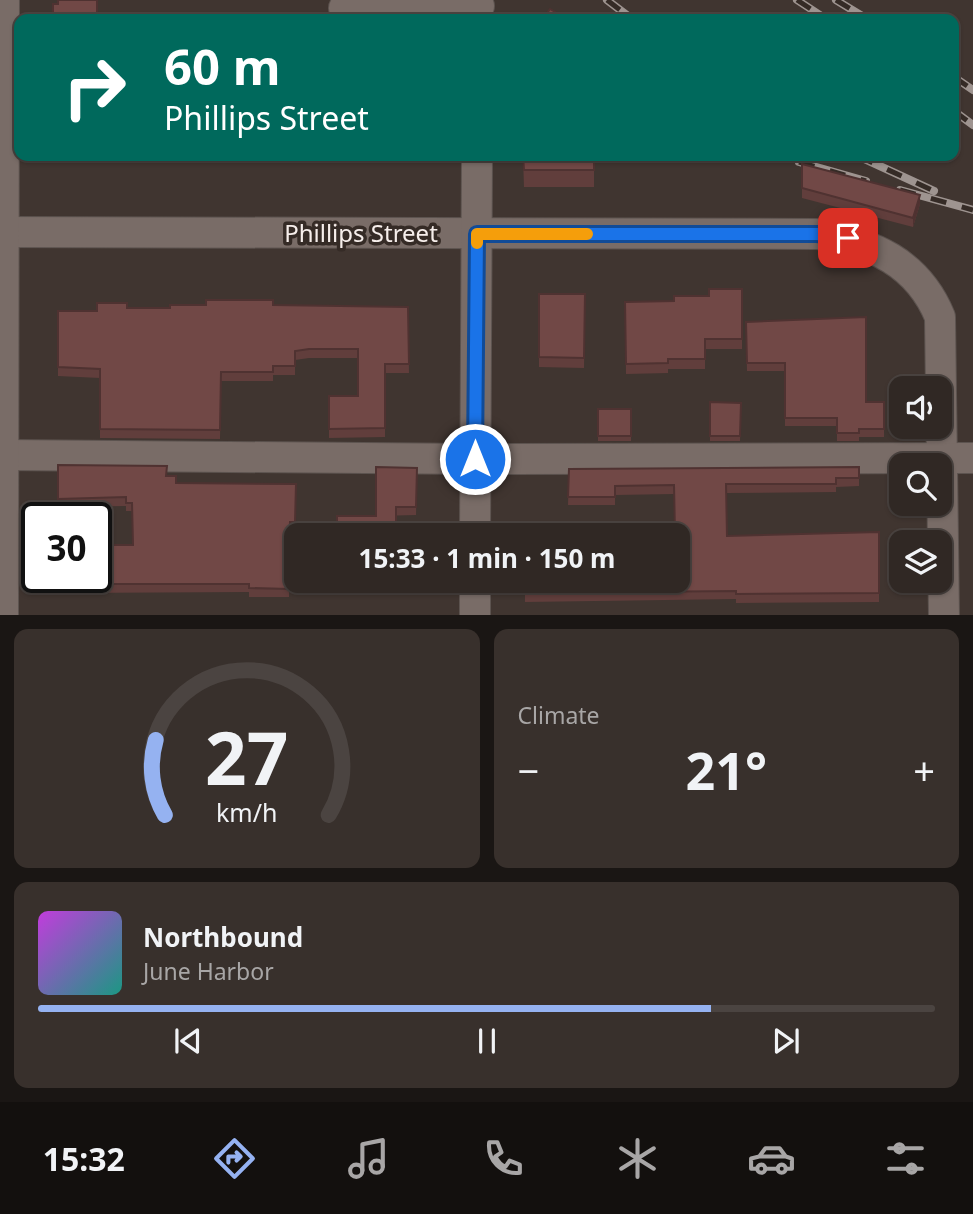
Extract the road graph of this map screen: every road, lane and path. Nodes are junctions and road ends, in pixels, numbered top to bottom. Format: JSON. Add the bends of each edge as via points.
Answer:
{"nodes":[{"id":1,"x":4,"y":0,"type":"edge"},
{"id":2,"x":344,"y":8,"type":"dead end"},
{"id":3,"x":476,"y":8,"type":"edge"},
{"id":4,"x":477,"y":161,"type":"edge"},
{"id":5,"x":2,"y":232,"type":"edge"},
{"id":6,"x":477,"y":234,"type":"junction"},
{"id":7,"x":943,"y":453,"type":"edge"},
{"id":8,"x":4,"y":454,"type":"junction"},
{"id":9,"x":973,"y":458,"type":"edge"},
{"id":10,"x":475,"y":459,"type":"junction"},
{"id":11,"x":889,"y":459,"type":"edge"},
{"id":12,"x":952,"y":459,"type":"edge"},
{"id":13,"x":943,"y":516,"type":"edge"},
{"id":14,"x":475,"y":523,"type":"edge"},
{"id":15,"x":475,"y":593,"type":"edge"},
{"id":16,"x":3,"y":615,"type":"edge"},
{"id":17,"x":475,"y":615,"type":"edge"},
{"id":18,"x":944,"y":615,"type":"edge"}],
"edges":[{"from":1,"to":5,"type":"street"},
{"from":2,"to":3,"type":"street"},
{"from":4,"to":6,"type":"street"},
{"from":5,"to":6,"type":"street","name":"Phillips Street"},
{"from":5,"to":8,"type":"street"},
{"from":6,"to":7,"type":"street","name":"Phillips Street","via":[[817,234],[848,238],[901,263],[931,296],[940,317]]},
{"from":6,"to":10,"type":"street"},
{"from":8,"to":10,"type":"street"},
{"from":8,"to":16,"type":"street"},
{"from":9,"to":12,"type":"street"},
{"from":10,"to":11,"type":"street"},
{"from":10,"to":14,"type":"street"},
{"from":13,"to":18,"type":"street","name":"Phillips Street"},
{"from":15,"to":17,"type":"street"}]}
